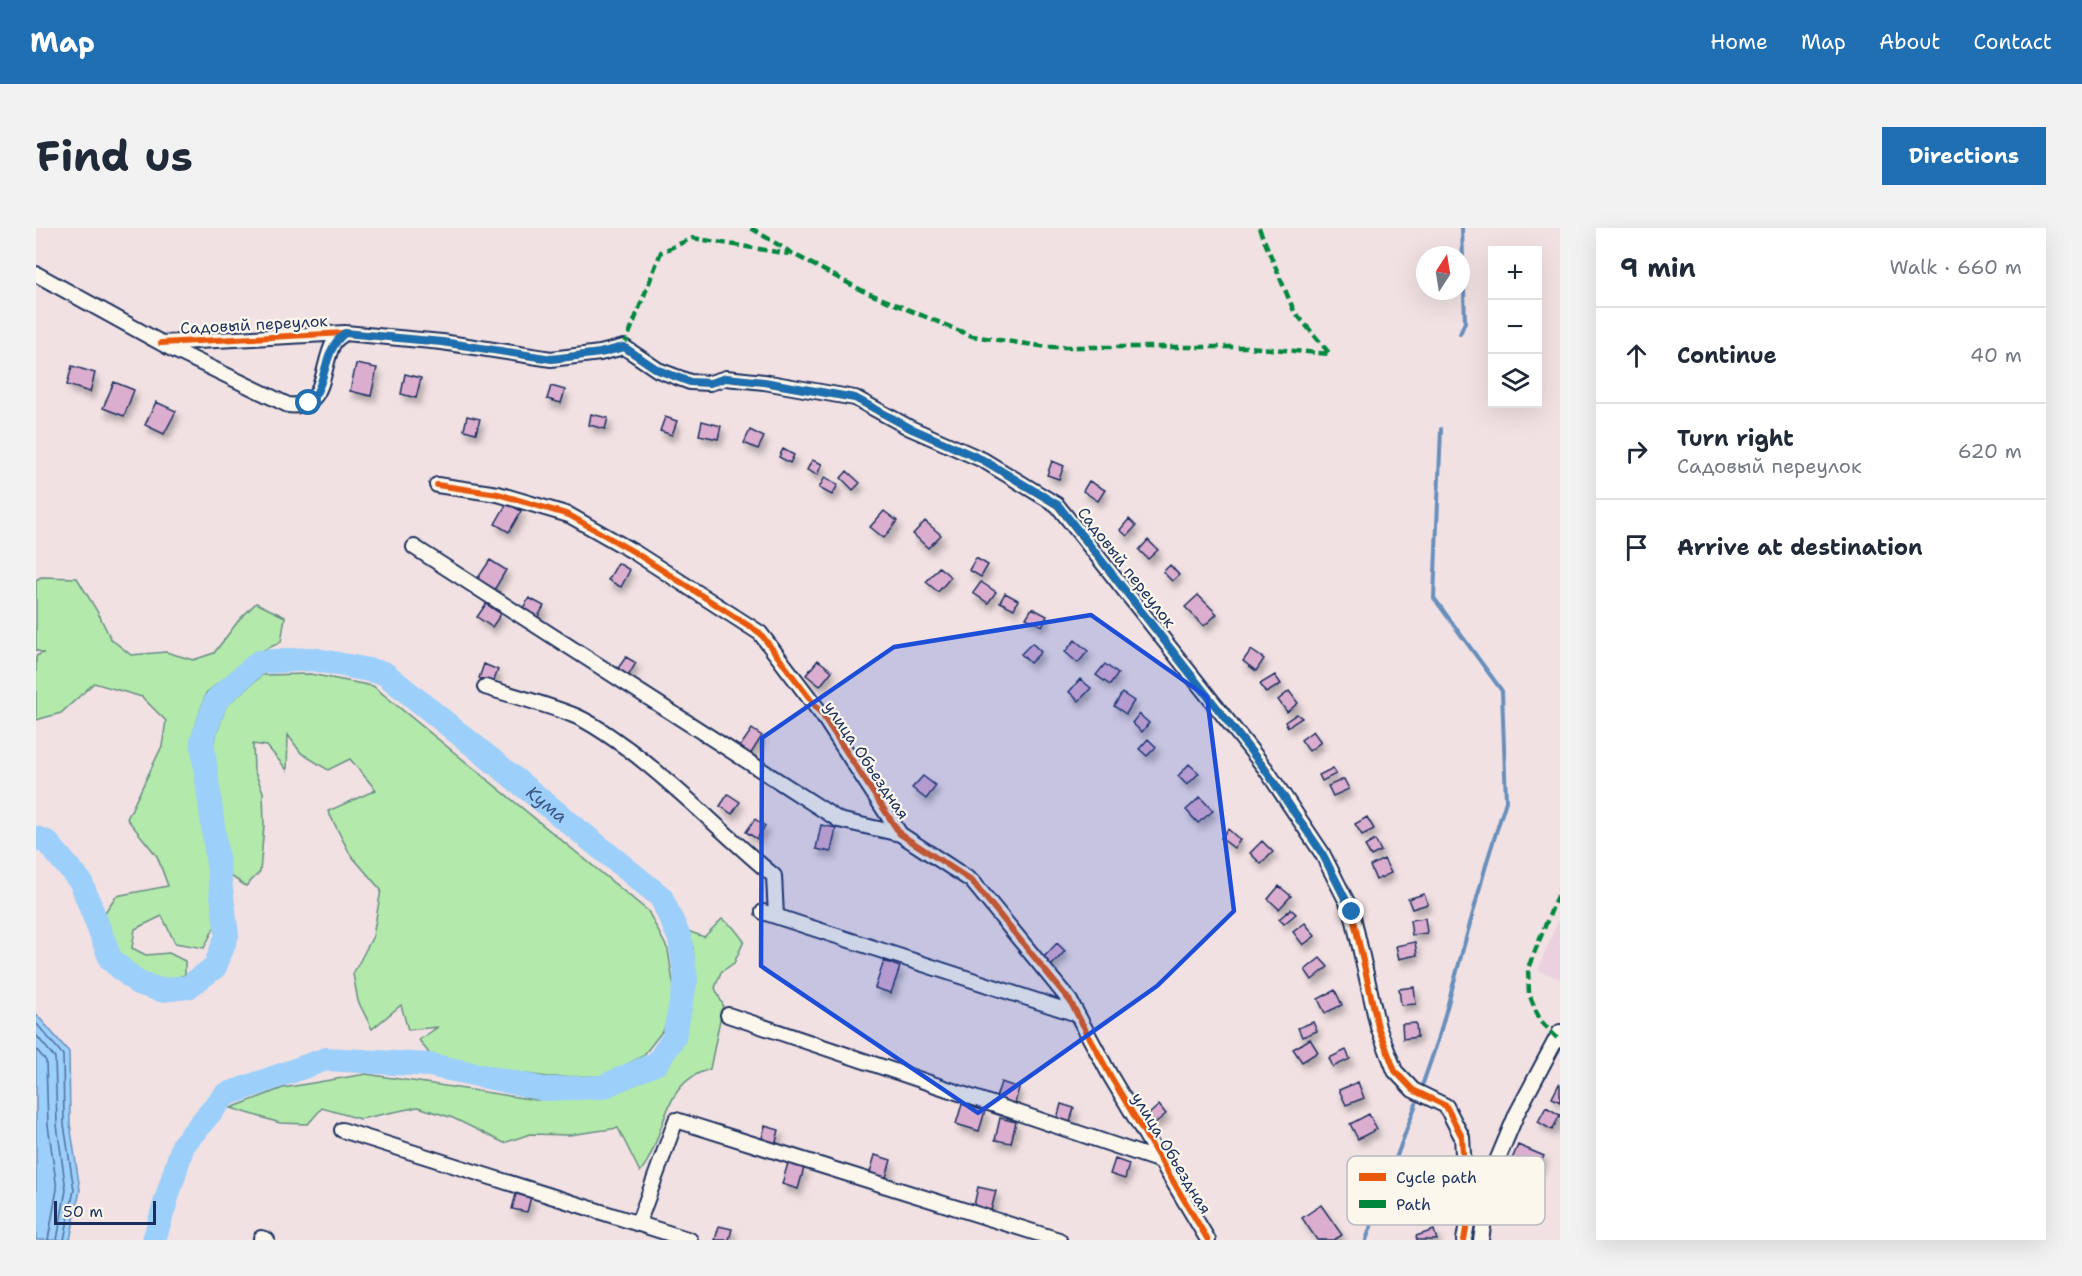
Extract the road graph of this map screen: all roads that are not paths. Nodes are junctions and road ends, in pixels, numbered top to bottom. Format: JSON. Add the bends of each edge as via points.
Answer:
{"nodes":[{"id":1,"x":36,"y":274,"type":"edge"},
{"id":2,"x":345,"y":333,"type":"junction"},
{"id":3,"x":161,"y":343,"type":"junction"},
{"id":4,"x":437,"y":485,"type":"dead end"},
{"id":5,"x":414,"y":547,"type":"dead end"},
{"id":6,"x":485,"y":687,"type":"dead end"},
{"id":7,"x":900,"y":834,"type":"junction"},
{"id":8,"x":1077,"y":1014,"type":"junction"},
{"id":9,"x":729,"y":1015,"type":"dead end"},
{"id":10,"x":1560,"y":1032,"type":"edge"},
{"id":11,"x":342,"y":1130,"type":"dead end"},
{"id":12,"x":1463,"y":1156,"type":"edge"},
{"id":13,"x":1499,"y":1156,"type":"edge"},
{"id":14,"x":1161,"y":1161,"type":"junction"},
{"id":15,"x":638,"y":1224,"type":"junction"},
{"id":16,"x":1467,"y":1225,"type":"edge"},
{"id":17,"x":1484,"y":1225,"type":"edge"},
{"id":18,"x":690,"y":1240,"type":"edge"},
{"id":19,"x":1059,"y":1240,"type":"edge"},
{"id":20,"x":1209,"y":1240,"type":"edge"},
{"id":21,"x":1464,"y":1240,"type":"edge"},
{"id":22,"x":1482,"y":1240,"type":"edge"}],
"edges":[{"from":1,"to":3,"type":"street"},
{"from":2,"to":3,"type":"street","name":"Садовый переулок"},
{"from":2,"to":3,"type":"street","via":[[335,340],[317,395],[300,406],[288,405]]},
{"from":2,"to":12,"type":"street","name":"Садовый переулок","via":[[442,342],[552,359],[624,347],[658,370],[690,382],[710,383],[726,378],[855,398],[910,428],[983,460],[1058,505],[1264,768],[1322,853],[1352,912],[1378,1027],[1395,1071],[1413,1090],[1446,1106],[1462,1137]]},
{"from":4,"to":7,"type":"street","name":"улица Обьездная","via":[[498,494],[569,515],[760,633],[823,716]]},
{"from":5,"to":7,"type":"street","via":[[839,820]]},
{"from":6,"to":8,"type":"street","via":[[574,715],[639,758],[774,876],[770,914]]},
{"from":7,"to":8,"type":"street","name":"улица Обьездная","via":[[972,881]]},
{"from":8,"to":14,"type":"street","name":"улица Обьездная"},
{"from":9,"to":14,"type":"street"},
{"from":10,"to":13,"type":"street","via":[[1516,1113]]},
{"from":11,"to":15,"type":"street"},
{"from":14,"to":20,"type":"street","name":"улица Обьездная"},
{"from":15,"to":18,"type":"street"},
{"from":15,"to":19,"type":"street","via":[[676,1120]]},
{"from":16,"to":21,"type":"street","name":"Садовый переулок"},
{"from":17,"to":22,"type":"street"}]}
